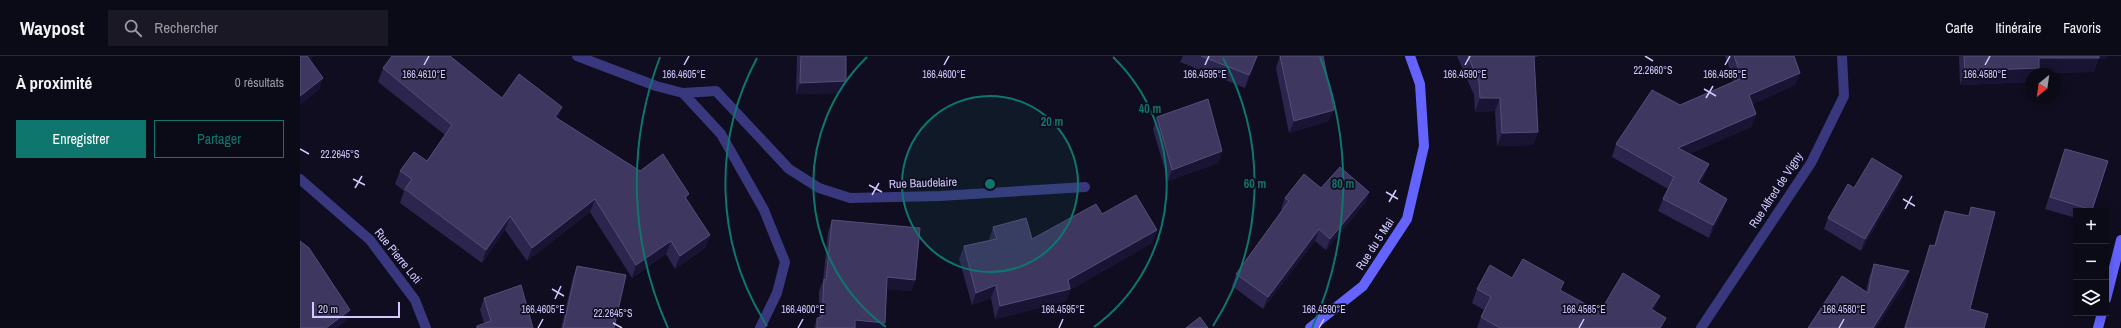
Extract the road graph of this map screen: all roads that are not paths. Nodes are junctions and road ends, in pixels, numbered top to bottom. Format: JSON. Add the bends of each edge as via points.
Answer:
{"nodes":[{"id":1,"x":577,"y":56,"type":"edge"},
{"id":2,"x":1410,"y":56,"type":"edge"},
{"id":3,"x":1842,"y":56,"type":"edge"},
{"id":4,"x":683,"y":94,"type":"junction"},
{"id":5,"x":300,"y":179,"type":"edge"},
{"id":6,"x":1085,"y":187,"type":"dead end"},
{"id":7,"x":2121,"y":240,"type":"edge"},
{"id":8,"x":2109,"y":287,"type":"edge"},
{"id":9,"x":2101,"y":316,"type":"edge"},
{"id":10,"x":426,"y":328,"type":"edge"},
{"id":11,"x":760,"y":328,"type":"edge"},
{"id":12,"x":1310,"y":328,"type":"edge"},
{"id":13,"x":1701,"y":328,"type":"edge"},
{"id":14,"x":2098,"y":328,"type":"edge"}],
"edges":[{"from":1,"to":4,"type":"street","name":"Rue Baudelaire"},
{"from":2,"to":12,"type":"main road","name":"Rue du 5 Mai","via":[[1420,84],[1424,146],[1407,218],[1364,286]]},
{"from":3,"to":13,"type":"street","name":"Rue Alfred de Vigny","via":[[1844,96],[1811,163]]},
{"from":4,"to":6,"type":"street","name":"Rue Baudelaire","via":[[716,91],[790,169],[819,188],[850,198],[940,196]]},
{"from":4,"to":11,"type":"street","via":[[720,134],[764,210],[785,262],[777,293]]},
{"from":5,"to":10,"type":"street","name":"Rue Pierre Loti","via":[[370,240],[416,300]]},
{"from":7,"to":8,"type":"main road"},
{"from":9,"to":14,"type":"main road"}]}
